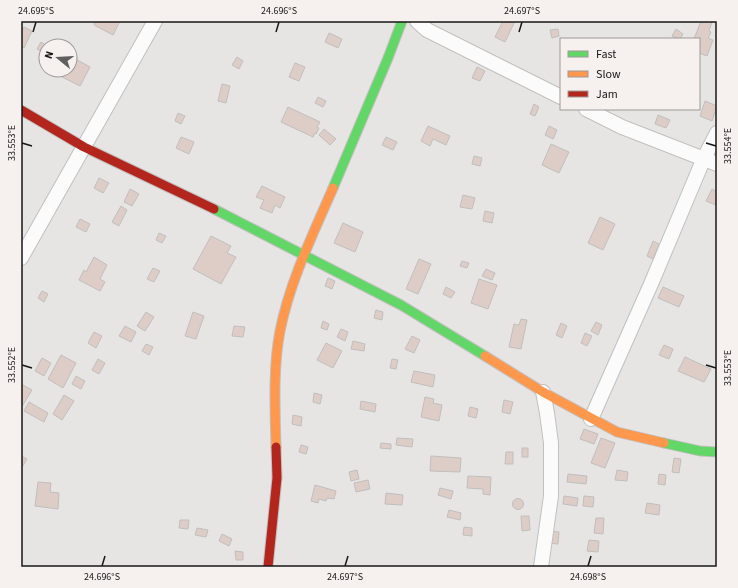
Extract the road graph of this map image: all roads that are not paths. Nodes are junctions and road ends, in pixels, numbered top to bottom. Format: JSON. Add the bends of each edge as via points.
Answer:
{"nodes":[{"id":1,"x":155,"y":21,"type":"edge"},
{"id":2,"x":402,"y":21,"type":"edge"},
{"id":3,"x":417,"y":21,"type":"edge"},
{"id":4,"x":560,"y":96,"type":"edge"},
{"id":5,"x":21,"y":110,"type":"edge"},
{"id":6,"x":588,"y":110,"type":"edge"},
{"id":7,"x":717,"y":133,"type":"edge"},
{"id":8,"x":84,"y":147,"type":"junction"},
{"id":9,"x":710,"y":161,"type":"edge"},
{"id":10,"x":304,"y":255,"type":"junction"},
{"id":11,"x":21,"y":258,"type":"edge"},
{"id":12,"x":543,"y":392,"type":"junction"},
{"id":13,"x":591,"y":419,"type":"junction"},
{"id":14,"x":717,"y":452,"type":"edge"},
{"id":15,"x":268,"y":567,"type":"edge"},
{"id":16,"x":541,"y":567,"type":"edge"}],
"edges":[{"from":1,"to":8,"type":"street"},
{"from":2,"to":10,"type":"street"},
{"from":3,"to":4,"type":"street","via":[[432,32]]},
{"from":5,"to":8,"type":"street"},
{"from":6,"to":9,"type":"street","via":[[622,127]]},
{"from":7,"to":9,"type":"street"},
{"from":8,"to":10,"type":"street"},
{"from":8,"to":11,"type":"street"},
{"from":9,"to":13,"type":"street"},
{"from":10,"to":12,"type":"street","via":[[401,305]]},
{"from":10,"to":15,"type":"street","via":[[280,331],[276,366],[277,478]]},
{"from":12,"to":13,"type":"street"},
{"from":12,"to":16,"type":"street","via":[[551,443],[551,496]]},
{"from":13,"to":14,"type":"street","via":[[617,432],[700,451]]}]}
